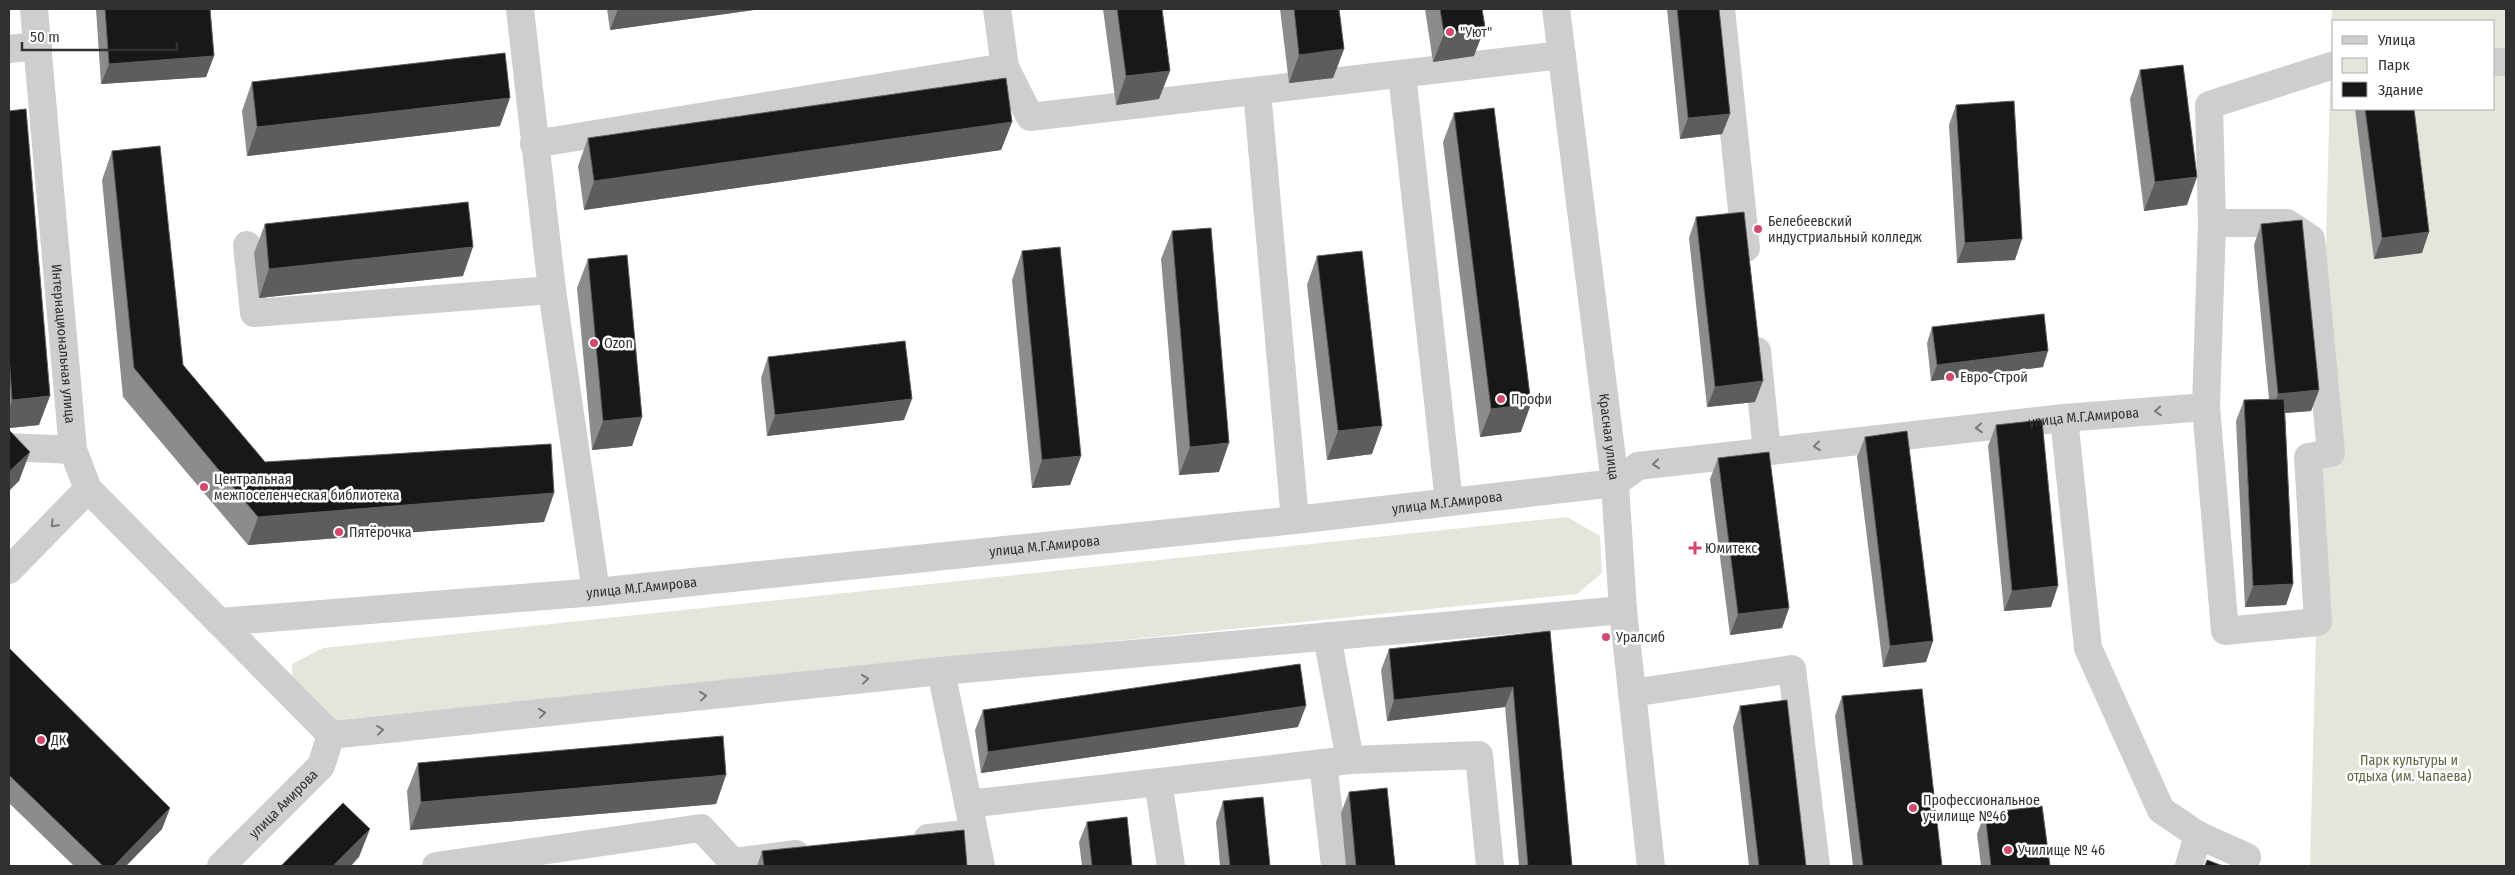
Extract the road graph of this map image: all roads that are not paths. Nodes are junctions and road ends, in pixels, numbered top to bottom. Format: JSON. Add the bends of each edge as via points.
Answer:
{"nodes":[{"id":1,"x":34,"y":9,"type":"edge"},
{"id":2,"x":520,"y":9,"type":"edge"},
{"id":3,"x":997,"y":9,"type":"edge"},
{"id":4,"x":1556,"y":9,"type":"edge"},
{"id":5,"x":1721,"y":9,"type":"edge"},
{"id":6,"x":38,"y":46,"type":"junction"},
{"id":7,"x":9,"y":49,"type":"edge"},
{"id":8,"x":1562,"y":55,"type":"junction"},
{"id":9,"x":2332,"y":66,"type":"edge"},
{"id":10,"x":1005,"y":67,"type":"junction"},
{"id":11,"x":1402,"y":74,"type":"junction"},
{"id":12,"x":1257,"y":91,"type":"junction"},
{"id":13,"x":534,"y":144,"type":"junction"},
{"id":14,"x":2212,"y":223,"type":"junction"},
{"id":15,"x":247,"y":245,"type":"dead end"},
{"id":16,"x":1749,"y":275,"type":"edge"},
{"id":17,"x":552,"y":290,"type":"junction"},
{"id":18,"x":1754,"y":324,"type":"edge"},
{"id":19,"x":2206,"y":407,"type":"junction"},
{"id":20,"x":2064,"y":418,"type":"junction"},
{"id":21,"x":9,"y":447,"type":"edge"},
{"id":22,"x":73,"y":450,"type":"junction"},
{"id":23,"x":1767,"y":452,"type":"junction"},
{"id":24,"x":1615,"y":483,"type":"junction"},
{"id":25,"x":88,"y":489,"type":"junction"},
{"id":26,"x":1449,"y":502,"type":"junction"},
{"id":27,"x":1295,"y":520,"type":"junction"},
{"id":28,"x":9,"y":570,"type":"edge"},
{"id":29,"x":596,"y":592,"type":"junction"},
{"id":30,"x":1623,"y":610,"type":"junction"},
{"id":31,"x":219,"y":622,"type":"junction"},
{"id":32,"x":1328,"y":636,"type":"junction"},
{"id":33,"x":941,"y":670,"type":"junction"},
{"id":34,"x":1632,"y":693,"type":"junction"},
{"id":35,"x":332,"y":735,"type":"junction"},
{"id":36,"x":1350,"y":760,"type":"junction"},
{"id":37,"x":1323,"y":763,"type":"junction"},
{"id":38,"x":1158,"y":782,"type":"junction"},
{"id":39,"x":968,"y":804,"type":"junction"},
{"id":40,"x":974,"y":833,"type":"junction"},
{"id":41,"x":2198,"y":835,"type":"junction"},
{"id":42,"x":906,"y":841,"type":"edge"},
{"id":43,"x":820,"y":851,"type":"edge"},
{"id":44,"x":2247,"y":856,"type":"dead end"},
{"id":45,"x":221,"y":866,"type":"edge"},
{"id":46,"x":436,"y":866,"type":"edge"},
{"id":47,"x":981,"y":866,"type":"edge"},
{"id":48,"x":1171,"y":866,"type":"edge"},
{"id":49,"x":1335,"y":866,"type":"edge"},
{"id":50,"x":1490,"y":866,"type":"edge"},
{"id":51,"x":1651,"y":866,"type":"edge"},
{"id":52,"x":1816,"y":866,"type":"edge"},
{"id":53,"x":2189,"y":866,"type":"edge"}],
"edges":[{"from":1,"to":6,"type":"street","name":"Интернациональная улица"},
{"from":2,"to":13,"type":"street"},
{"from":3,"to":10,"type":"street"},
{"from":4,"to":8,"type":"street","name":"Красная улица"},
{"from":5,"to":16,"type":"street"},
{"from":6,"to":7,"type":"street"},
{"from":6,"to":22,"type":"street","name":"Интернациональная улица"},
{"from":8,"to":11,"type":"street"},
{"from":8,"to":24,"type":"street","name":"Красная улица"},
{"from":9,"to":14,"type":"street","via":[[2209,105]]},
{"from":10,"to":12,"type":"street","via":[[1030,117]]},
{"from":10,"to":13,"type":"street"},
{"from":11,"to":12,"type":"street"},
{"from":11,"to":26,"type":"street"},
{"from":12,"to":27,"type":"street"},
{"from":13,"to":17,"type":"street"},
{"from":14,"to":19,"type":"street"},
{"from":14,"to":19,"type":"street","via":[[2287,223],[2311,239],[2331,453],[2308,456],[2318,622],[2225,631]]},
{"from":15,"to":17,"type":"street","via":[[254,313]]},
{"from":17,"to":29,"type":"street"},
{"from":18,"to":23,"type":"street"},
{"from":19,"to":20,"type":"street","name":"улица М.Г.Амирова","one_way":true},
{"from":20,"to":23,"type":"street","name":"улица М.Г.Амирова","one_way":true},
{"from":20,"to":41,"type":"street","via":[[2088,648],[2161,810]]},
{"from":21,"to":22,"type":"street"},
{"from":22,"to":25,"type":"street","name":"Интернациональная улица"},
{"from":23,"to":24,"type":"street","name":"улица М.Г.Амирова","one_way":true,"via":[[1638,466]]},
{"from":24,"to":26,"type":"street","name":"улица М.Г.Амирова"},
{"from":24,"to":30,"type":"street","name":"Красная улица"},
{"from":25,"to":28,"type":"street","one_way":true},
{"from":25,"to":31,"type":"street","name":"Интернациональная улица"},
{"from":26,"to":27,"type":"street","name":"улица М.Г.Амирова"},
{"from":27,"to":29,"type":"street","name":"улица М.Г.Амирова"},
{"from":29,"to":31,"type":"street","name":"улица М.Г.Амирова"},
{"from":30,"to":32,"type":"street"},
{"from":30,"to":34,"type":"street","name":"Красная улица"},
{"from":31,"to":35,"type":"street"},
{"from":32,"to":33,"type":"street"},
{"from":32,"to":36,"type":"street"},
{"from":35,"to":33,"type":"street","one_way":true},
{"from":33,"to":39,"type":"street"},
{"from":34,"to":51,"type":"street","name":"Красная улица"},
{"from":34,"to":52,"type":"street","via":[[1792,669]]},
{"from":35,"to":45,"type":"street","name":"улица Амирова","via":[[321,766]]},
{"from":36,"to":37,"type":"street"},
{"from":36,"to":50,"type":"street","via":[[1479,755]]},
{"from":37,"to":38,"type":"street"},
{"from":37,"to":49,"type":"street"},
{"from":38,"to":39,"type":"street"},
{"from":38,"to":48,"type":"street"},
{"from":39,"to":40,"type":"street"},
{"from":40,"to":42,"type":"street"},
{"from":40,"to":47,"type":"street"},
{"from":41,"to":44,"type":"street"},
{"from":41,"to":53,"type":"street"},
{"from":43,"to":46,"type":"street","via":[[733,862],[701,828]]}]}
